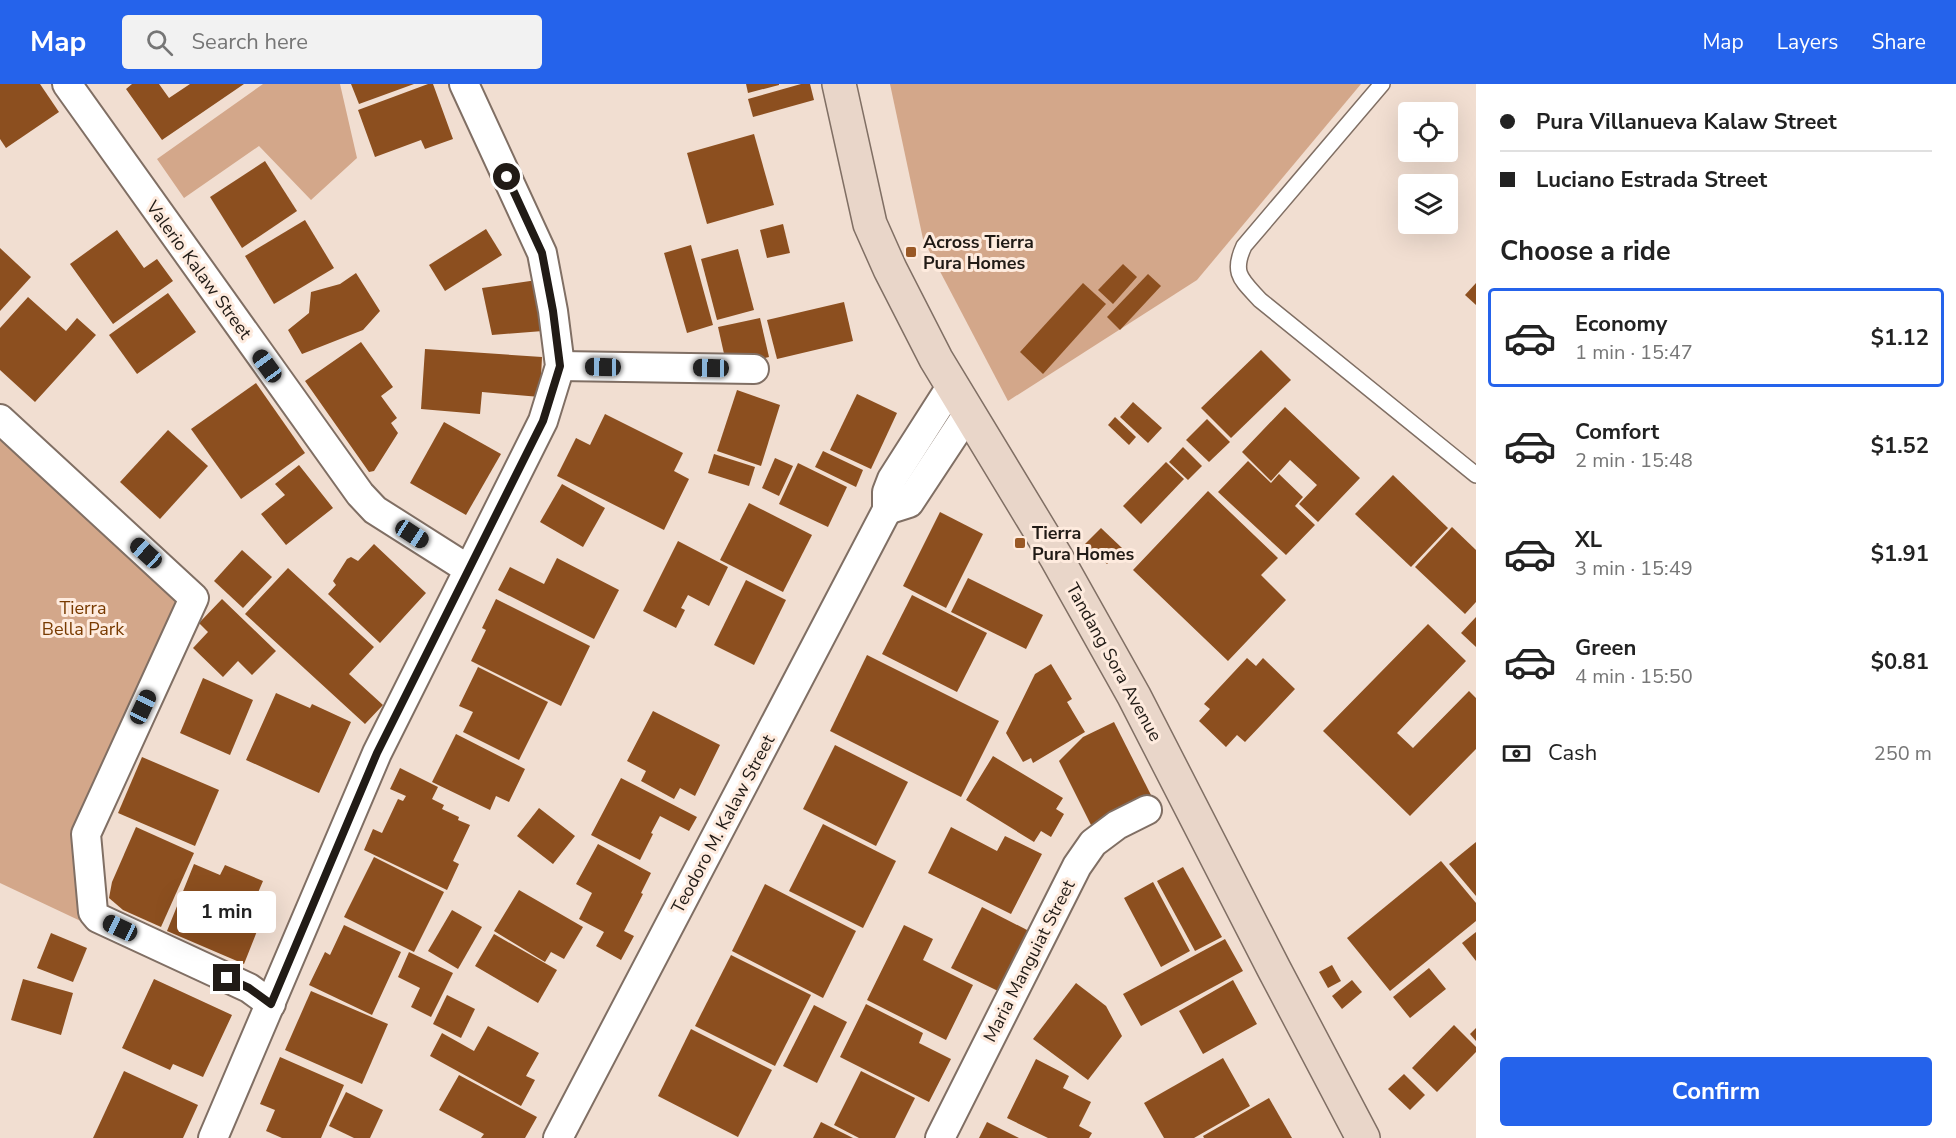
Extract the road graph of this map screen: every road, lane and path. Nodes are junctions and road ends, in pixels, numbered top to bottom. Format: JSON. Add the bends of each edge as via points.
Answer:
{"nodes":[{"id":1,"x":67,"y":84,"type":"edge"},
{"id":2,"x":464,"y":84,"type":"edge"},
{"id":3,"x":839,"y":84,"type":"edge"},
{"id":4,"x":1382,"y":84,"type":"edge"},
{"id":5,"x":560,"y":366,"type":"junction"},
{"id":6,"x":754,"y":369,"type":"dead end"},
{"id":7,"x":952,"y":385,"type":"junction"},
{"id":8,"x":969,"y":412,"type":"junction"},
{"id":9,"x":0,"y":419,"type":"edge"},
{"id":10,"x":1476,"y":475,"type":"edge"},
{"id":11,"x":888,"y":510,"type":"junction"},
{"id":12,"x":468,"y":569,"type":"junction"},
{"id":13,"x":1147,"y":810,"type":"dead end"},
{"id":14,"x":271,"y":1004,"type":"junction"},
{"id":15,"x":213,"y":1138,"type":"edge"},
{"id":16,"x":558,"y":1138,"type":"edge"},
{"id":17,"x":939,"y":1138,"type":"edge"},
{"id":18,"x":1363,"y":1138,"type":"edge"}],
"edges":[{"from":1,"to":12,"type":"street","name":"Valerio Kalaw Street","via":[[360,494],[375,510]]},
{"from":2,"to":5,"type":"street","via":[[542,253]]},
{"from":3,"to":7,"type":"main road","name":"Tandang Sora Avenue","via":[[870,224]]},
{"from":4,"to":10,"type":"lane","via":[[1244,246],[1237,262],[1241,279],[1260,300]]},
{"from":5,"to":6,"type":"street"},
{"from":5,"to":12,"type":"street","via":[[543,421]]},
{"from":7,"to":8,"type":"main road","name":"Tandang Sora Avenue"},
{"from":7,"to":11,"type":"street","name":"Teodoro M. Kalaw Street","via":[[892,479],[887,492]]},
{"from":8,"to":11,"type":"street","via":[[909,503]]},
{"from":8,"to":18,"type":"main road","name":"Tandang Sora Avenue","via":[[1134,696]]},
{"from":9,"to":14,"type":"street","via":[[194,598],[86,834],[93,912],[98,918],[249,988]]},
{"from":11,"to":16,"type":"street","name":"Teodoro M. Kalaw Street"},
{"from":12,"to":14,"type":"street","via":[[377,753]]},
{"from":13,"to":17,"type":"street","name":"Maria Manguiat Street","via":[[1092,843],[1077,866]]},
{"from":14,"to":15,"type":"street"}]}
